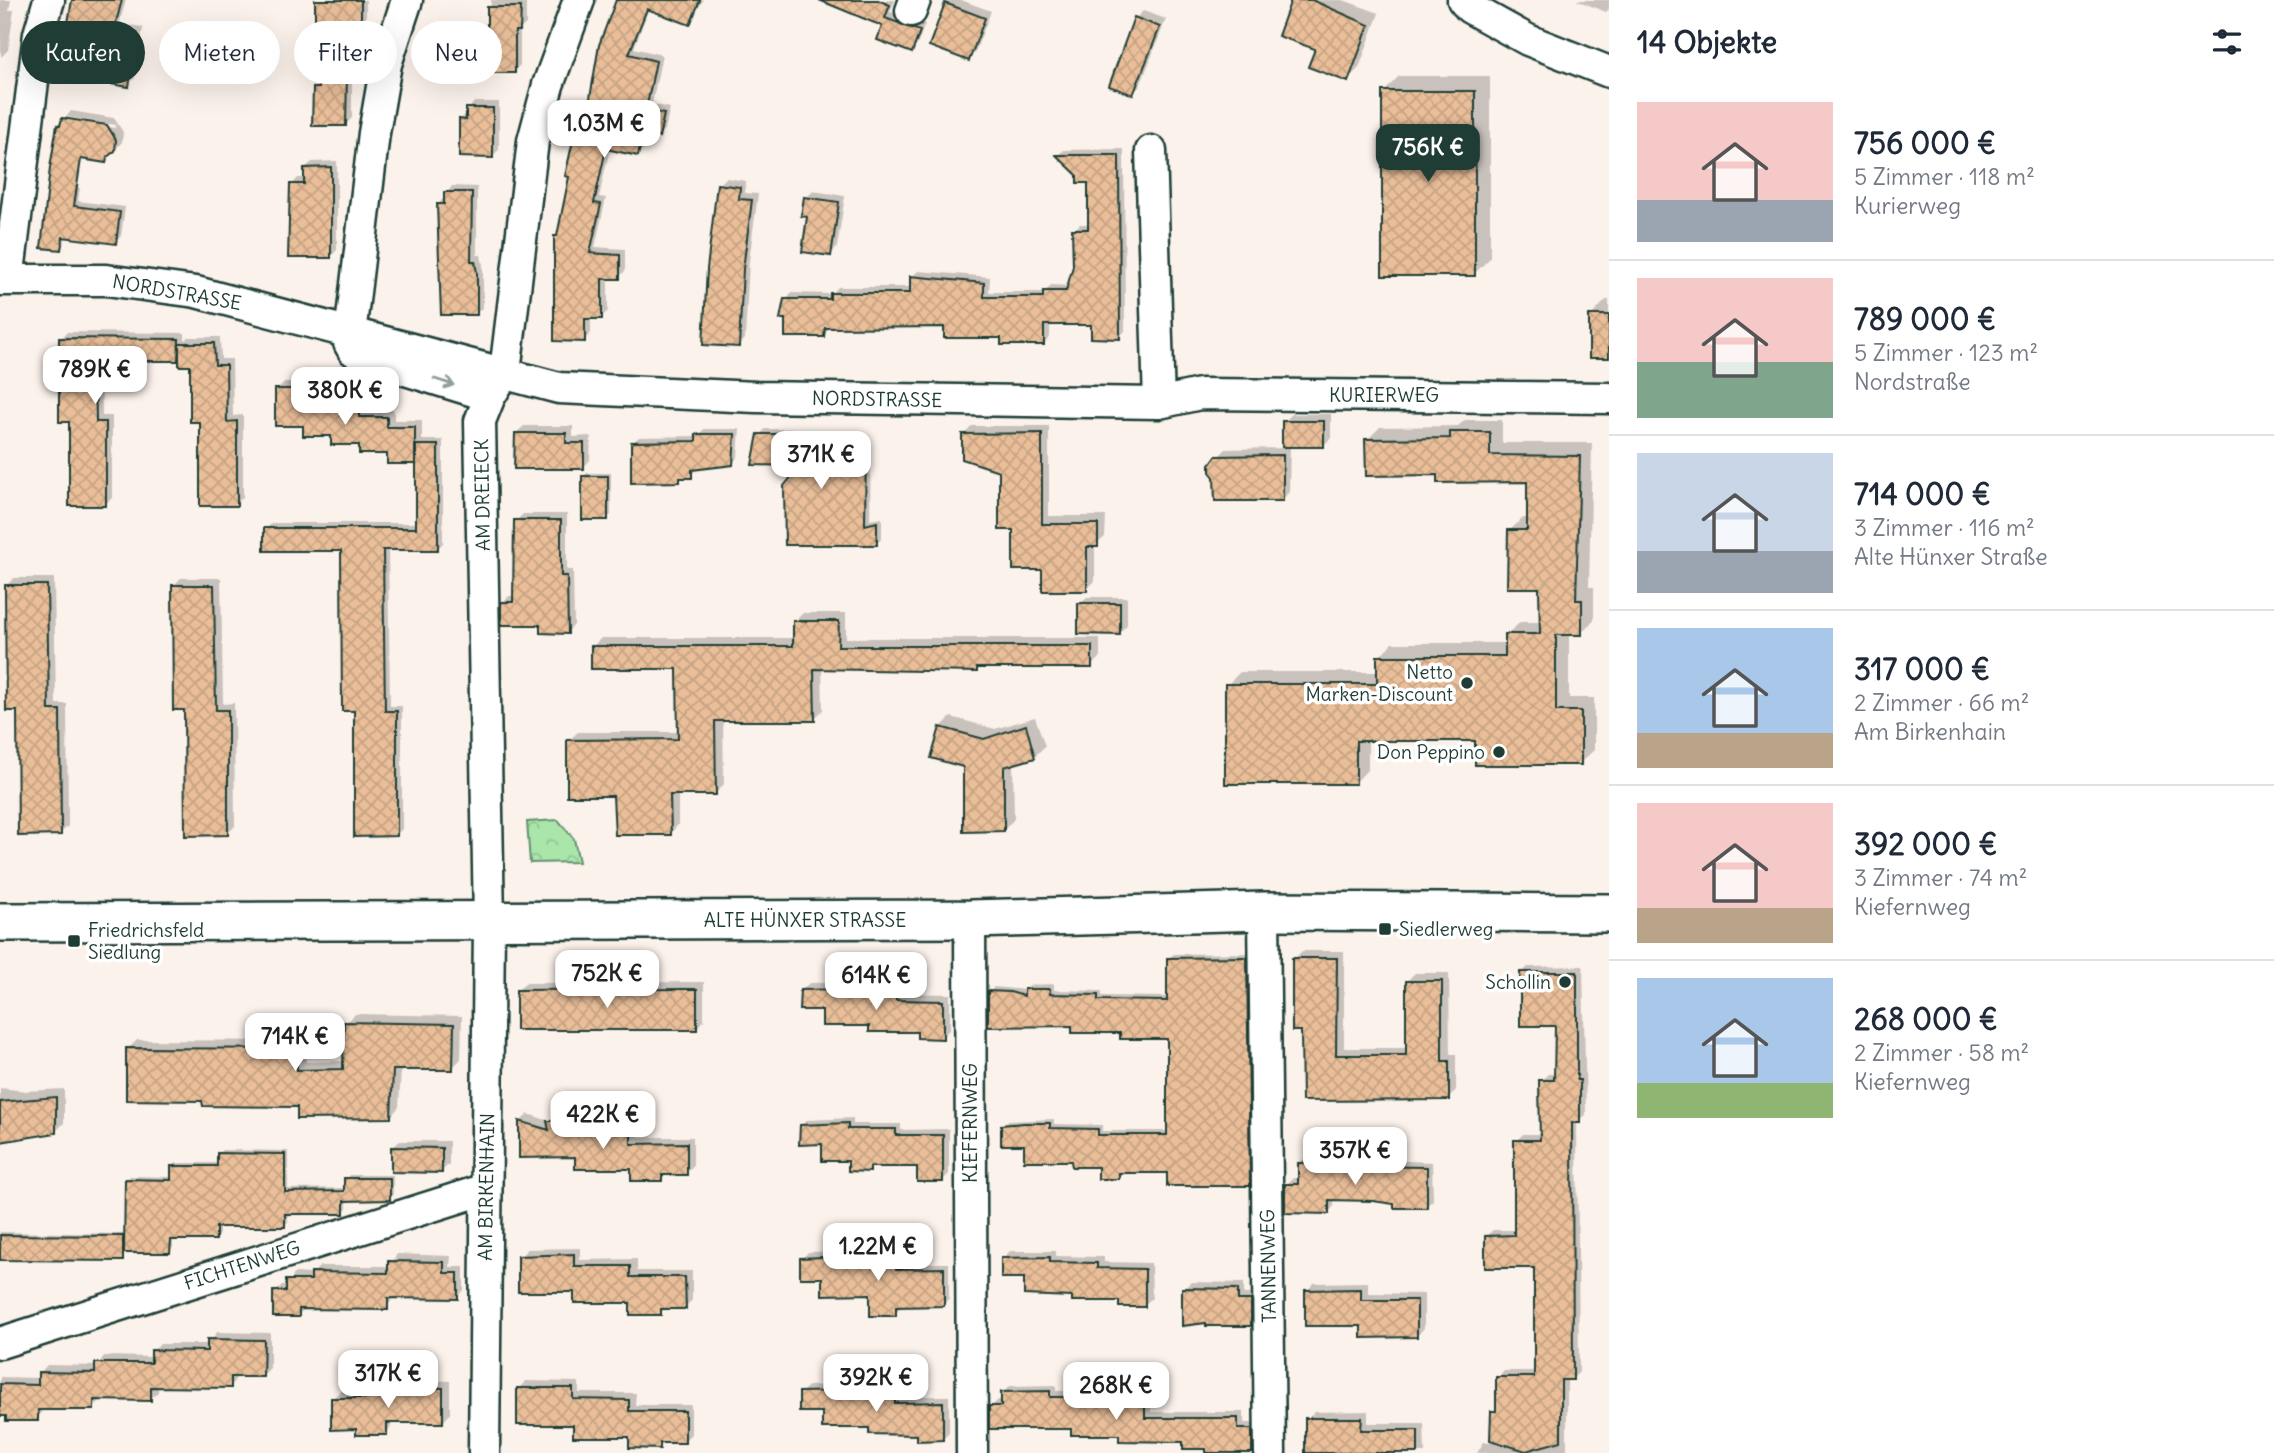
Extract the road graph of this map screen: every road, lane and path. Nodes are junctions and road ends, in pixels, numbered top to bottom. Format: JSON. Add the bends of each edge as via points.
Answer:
{"nodes":[{"id":1,"x":49,"y":0,"type":"edge"},
{"id":2,"x":407,"y":0,"type":"edge"},
{"id":3,"x":579,"y":0,"type":"edge"},
{"id":4,"x":1463,"y":0,"type":"edge"},
{"id":5,"x":1609,"y":72,"type":"edge"},
{"id":6,"x":1152,"y":151,"type":"dead end"},
{"id":7,"x":4,"y":280,"type":"edge"},
{"id":8,"x":351,"y":331,"type":"junction"},
{"id":9,"x":498,"y":384,"type":"junction"},
{"id":10,"x":1609,"y":398,"type":"edge"},
{"id":11,"x":1159,"y":403,"type":"junction"},
{"id":12,"x":1264,"y":911,"type":"junction"},
{"id":13,"x":1609,"y":914,"type":"edge"},
{"id":14,"x":970,"y":919,"type":"junction"},
{"id":15,"x":0,"y":922,"type":"edge"},
{"id":16,"x":489,"y":922,"type":"junction"},
{"id":17,"x":486,"y":1189,"type":"junction"},
{"id":18,"x":0,"y":1343,"type":"edge"},
{"id":19,"x":484,"y":1453,"type":"edge"},
{"id":20,"x":972,"y":1453,"type":"edge"},
{"id":21,"x":1270,"y":1453,"type":"edge"}],
"edges":[{"from":1,"to":7,"type":"street","via":[[39,34]]},
{"from":2,"to":8,"type":"street","via":[[386,64],[374,133]]},
{"from":3,"to":9,"type":"street","name":"AM DREIECK","via":[[533,141]]},
{"from":4,"to":5,"type":"street","via":[[1516,34]]},
{"from":6,"to":11,"type":"street"},
{"from":7,"to":8,"type":"street","name":"NORDSTRASSE","via":[[106,279],[196,292]]},
{"from":8,"to":9,"type":"street","name":"NORDSTRASSE"},
{"from":9,"to":11,"type":"street","name":"NORDSTRASSE","via":[[730,396]]},
{"from":9,"to":16,"type":"street","name":"AM DREIECK","via":[[480,421]]},
{"from":10,"to":11,"type":"street","name":"KURIERWEG","via":[[1200,394]]},
{"from":12,"to":13,"type":"street","name":"ALTE HÜNXER STRASSE"},
{"from":12,"to":14,"type":"street","name":"ALTE HÜNXER STRASSE"},
{"from":12,"to":21,"type":"street","name":"TANNENWEG"},
{"from":14,"to":16,"type":"street","name":"ALTE HÜNXER STRASSE"},
{"from":14,"to":20,"type":"street","name":"KIEFERNWEG"},
{"from":15,"to":16,"type":"street","name":"ALTE HÜNXER STRASSE"},
{"from":16,"to":17,"type":"street","name":"AM BIRKENHAIN"},
{"from":17,"to":18,"type":"street","name":"FICHTENWEG"},
{"from":17,"to":19,"type":"street","name":"AM BIRKENHAIN"}]}
